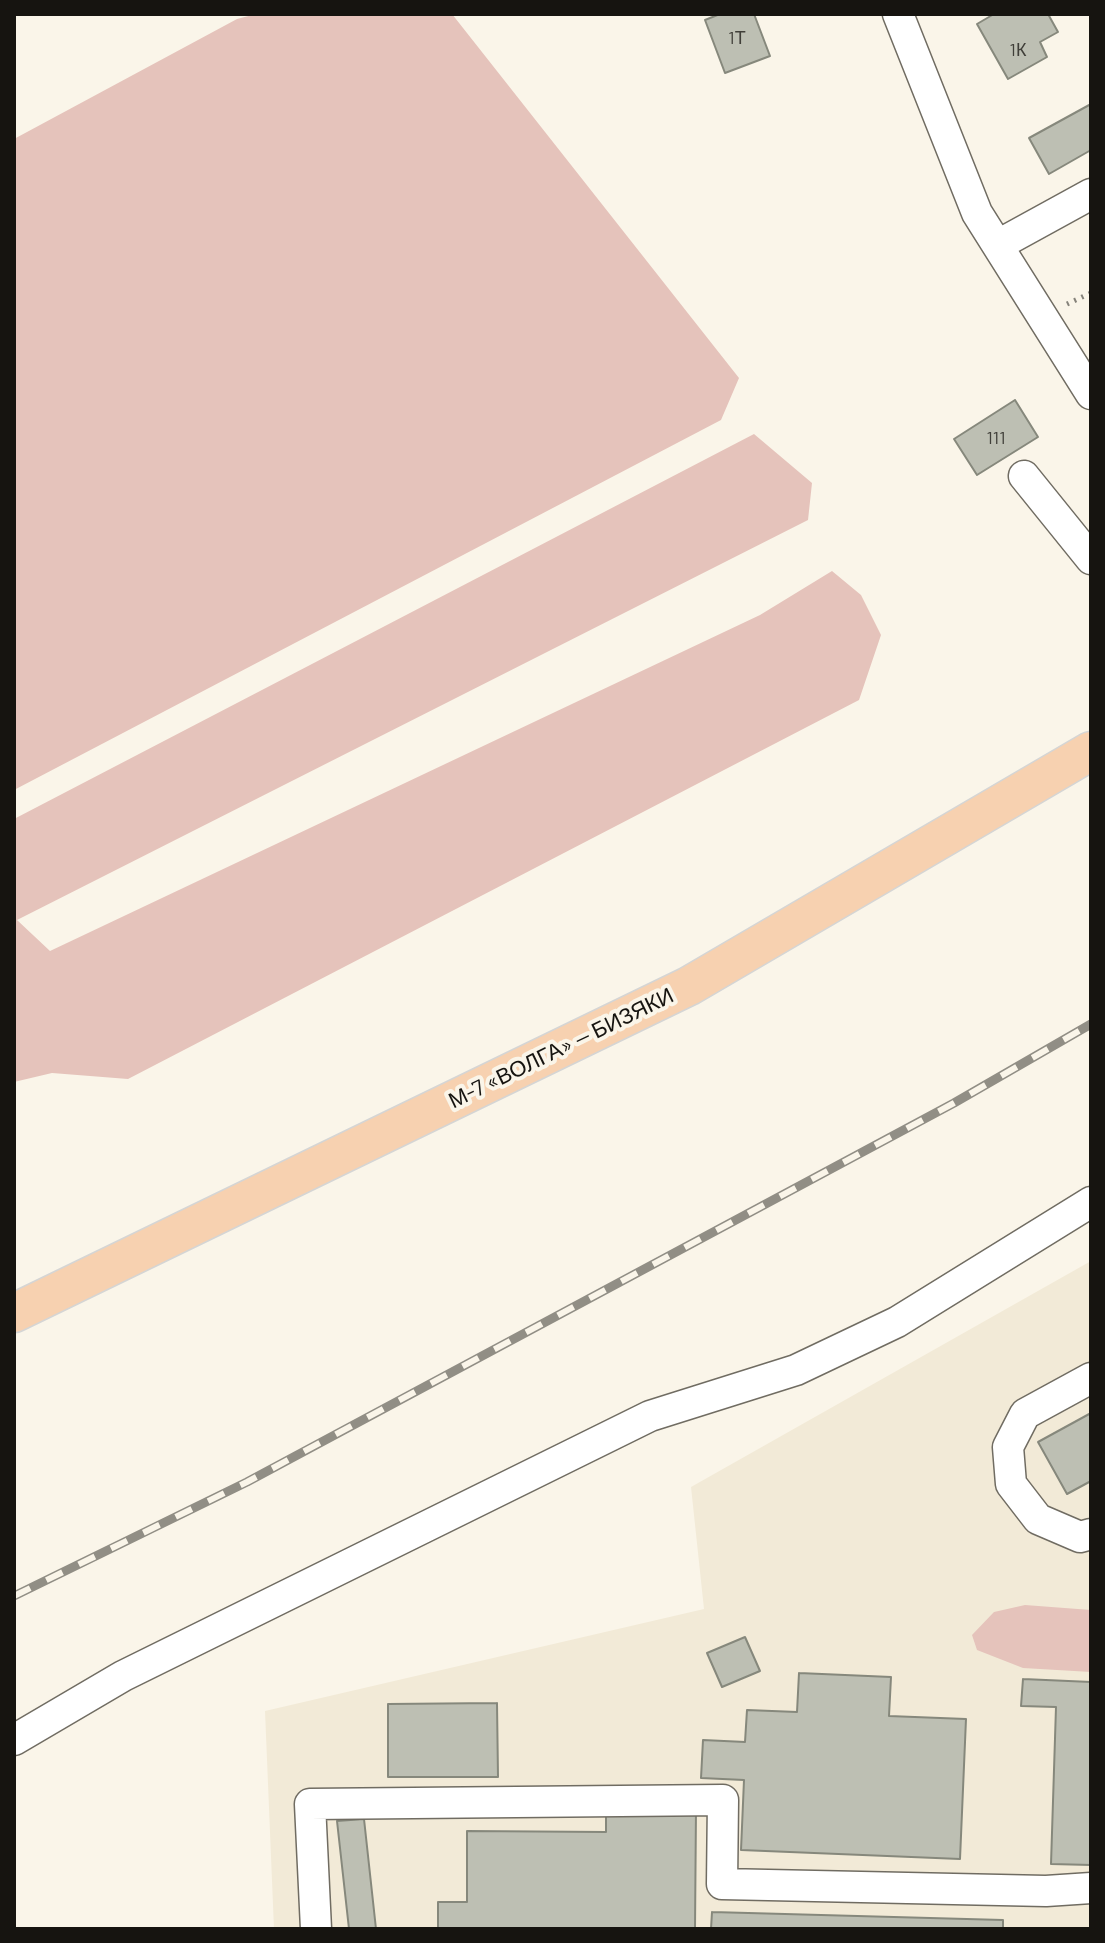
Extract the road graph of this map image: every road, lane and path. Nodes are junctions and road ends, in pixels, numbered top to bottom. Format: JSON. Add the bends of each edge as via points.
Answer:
{"nodes":[{"id":1,"x":898,"y":14,"type":"edge"},
{"id":2,"x":1091,"y":194,"type":"edge"},
{"id":3,"x":998,"y":245,"type":"junction"},
{"id":4,"x":1091,"y":394,"type":"edge"},
{"id":5,"x":1024,"y":476,"type":"dead end"},
{"id":6,"x":1091,"y":559,"type":"edge"},
{"id":7,"x":1091,"y":751,"type":"edge"},
{"id":8,"x":1091,"y":1202,"type":"edge"},
{"id":9,"x":14,"y":1313,"type":"edge"},
{"id":10,"x":1091,"y":1378,"type":"edge"},
{"id":11,"x":1091,"y":1534,"type":"edge"},
{"id":12,"x":14,"y":1740,"type":"edge"},
{"id":13,"x":1091,"y":1888,"type":"edge"},
{"id":14,"x":316,"y":1929,"type":"edge"}],
"edges":[{"from":1,"to":3,"type":"street","via":[[977,213]]},
{"from":2,"to":3,"type":"street"},
{"from":3,"to":4,"type":"street"},
{"from":5,"to":6,"type":"street"},
{"from":7,"to":9,"type":"main road","name":"М-7 «ВОЛГА» — БИЗЯКИ","via":[[689,986]]},
{"from":8,"to":12,"type":"street","via":[[897,1322],[796,1370],[650,1416],[123,1676]]},
{"from":10,"to":11,"type":"street","via":[[1025,1414],[1008,1447],[1011,1484],[1038,1519],[1080,1537]]},
{"from":13,"to":14,"type":"street","via":[[722,1884],[723,1800],[310,1804]]}]}
